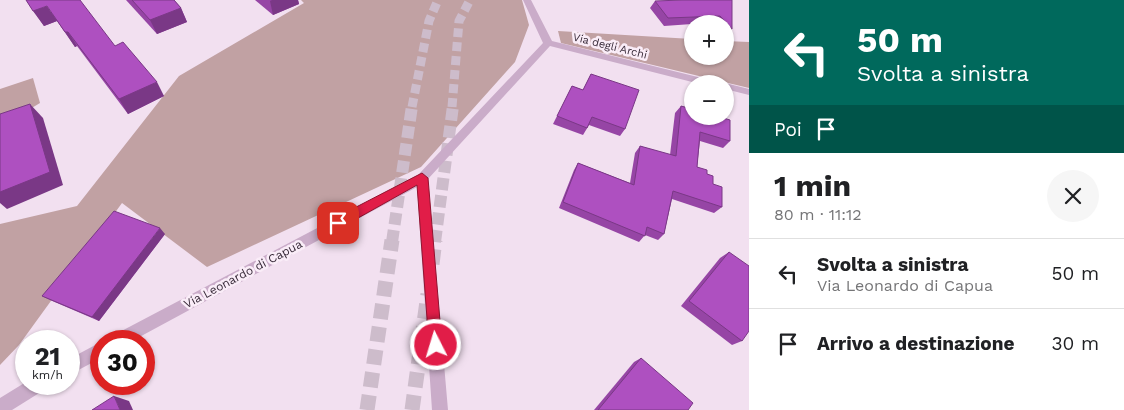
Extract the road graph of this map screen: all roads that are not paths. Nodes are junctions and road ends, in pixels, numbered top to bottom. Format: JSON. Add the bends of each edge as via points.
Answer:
{"nodes":[{"id":1,"x":527,"y":0,"type":"edge"},
{"id":2,"x":548,"y":44,"type":"junction"},
{"id":3,"x":684,"y":77,"type":"edge"},
{"id":4,"x":734,"y":88,"type":"edge"},
{"id":5,"x":749,"y":92,"type":"edge"},
{"id":6,"x":422,"y":178,"type":"junction"},
{"id":7,"x":139,"y":330,"type":"edge"},
{"id":8,"x":21,"y":395,"type":"edge"},
{"id":9,"x":0,"y":408,"type":"edge"},
{"id":10,"x":440,"y":410,"type":"edge"}],
"edges":[{"from":1,"to":2,"type":"street"},
{"from":2,"to":3,"type":"street","name":"Via degli Archi"},
{"from":2,"to":6,"type":"street","name":"Via Leonardo di Capua"},
{"from":4,"to":5,"type":"street"},
{"from":6,"to":7,"type":"street","name":"Via Leonardo di Capua"},
{"from":6,"to":10,"type":"street"},
{"from":8,"to":9,"type":"street"}]}
